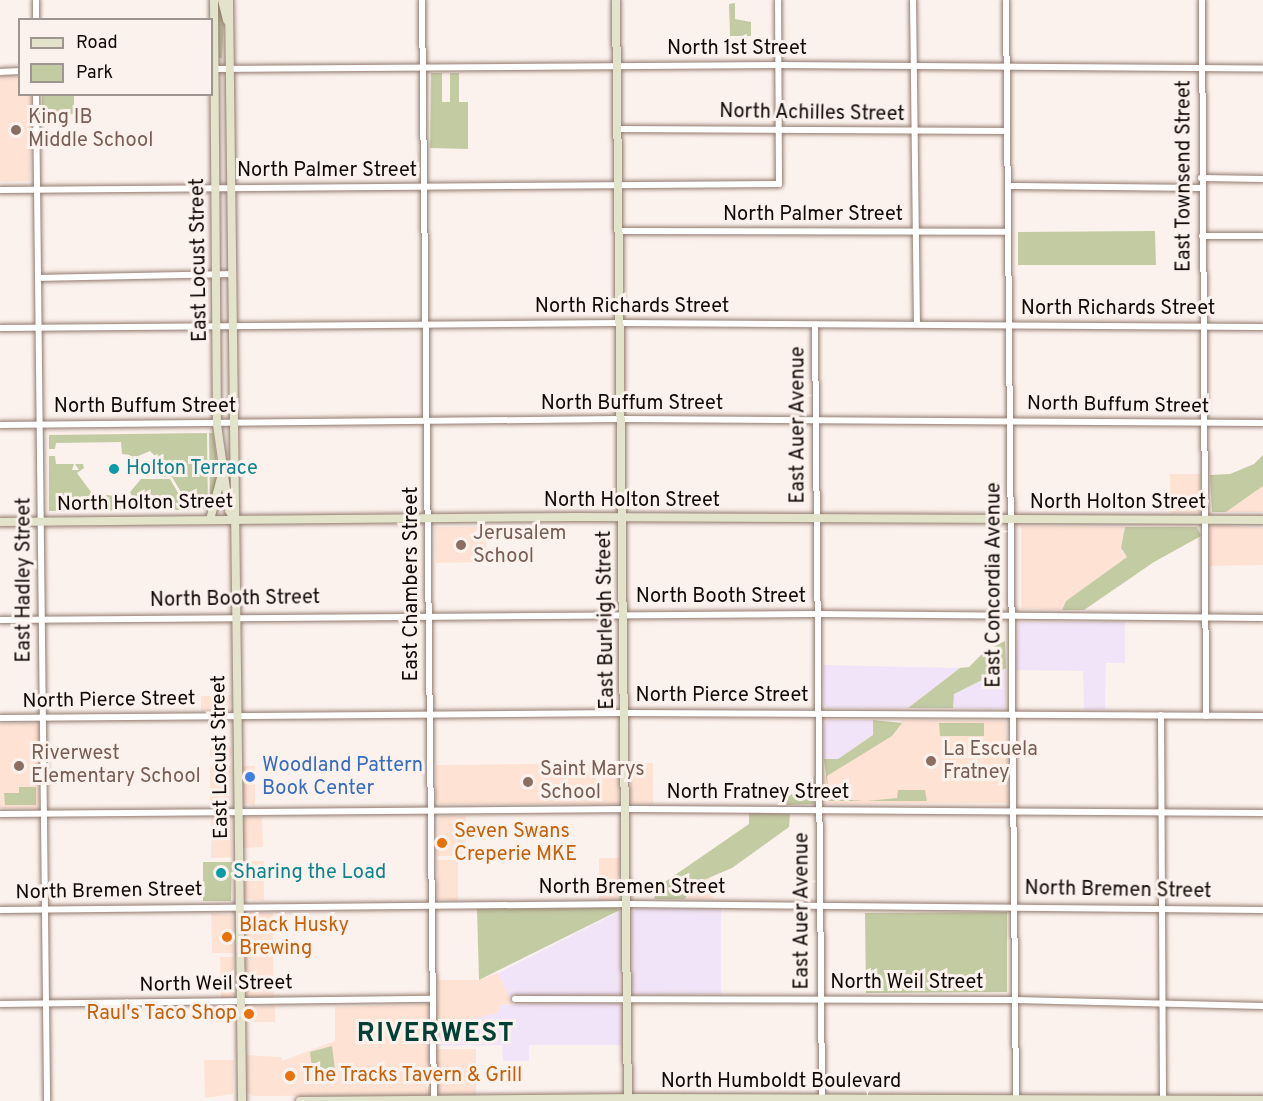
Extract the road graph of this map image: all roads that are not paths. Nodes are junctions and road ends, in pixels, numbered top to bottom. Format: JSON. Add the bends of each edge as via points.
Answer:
{"nodes":[{"id":1,"x":36,"y":0,"type":"edge"},
{"id":2,"x":214,"y":0,"type":"edge"},
{"id":3,"x":222,"y":0,"type":"edge"},
{"id":4,"x":229,"y":0,"type":"edge"},
{"id":5,"x":422,"y":0,"type":"edge"},
{"id":6,"x":616,"y":0,"type":"edge"},
{"id":7,"x":778,"y":0,"type":"edge"},
{"id":8,"x":913,"y":0,"type":"edge"},
{"id":9,"x":1006,"y":0,"type":"edge"},
{"id":10,"x":1202,"y":0,"type":"edge"},
{"id":11,"x":36,"y":18,"type":"edge"},
{"id":12,"x":229,"y":26,"type":"junction"},
{"id":13,"x":778,"y":65,"type":"junction"},
{"id":14,"x":616,"y":66,"type":"junction"},
{"id":15,"x":913,"y":66,"type":"junction"},
{"id":16,"x":422,"y":68,"type":"junction"},
{"id":17,"x":1006,"y":68,"type":"junction"},
{"id":18,"x":1202,"y":68,"type":"junction"},
{"id":19,"x":1263,"y":68,"type":"edge"},
{"id":20,"x":213,"y":69,"type":"edge"},
{"id":21,"x":229,"y":69,"type":"junction"},
{"id":22,"x":18,"y":71,"type":"edge"},
{"id":23,"x":0,"y":72,"type":"edge"},
{"id":24,"x":36,"y":96,"type":"edge"},
{"id":25,"x":617,"y":129,"type":"junction"},
{"id":26,"x":778,"y":130,"type":"junction"},
{"id":27,"x":915,"y":131,"type":"junction"},
{"id":28,"x":1007,"y":131,"type":"junction"},
{"id":29,"x":1202,"y":178,"type":"junction"},
{"id":30,"x":1263,"y":179,"type":"edge"},
{"id":31,"x":618,"y":185,"type":"junction"},
{"id":32,"x":424,"y":186,"type":"junction"},
{"id":33,"x":1008,"y":186,"type":"junction"},
{"id":34,"x":216,"y":188,"type":"junction"},
{"id":35,"x":230,"y":188,"type":"junction"},
{"id":36,"x":1202,"y":188,"type":"junction"},
{"id":37,"x":37,"y":189,"type":"junction"},
{"id":38,"x":0,"y":190,"type":"edge"},
{"id":39,"x":618,"y":231,"type":"junction"},
{"id":40,"x":917,"y":232,"type":"junction"},
{"id":41,"x":1008,"y":232,"type":"junction"},
{"id":42,"x":1202,"y":236,"type":"junction"},
{"id":43,"x":1263,"y":236,"type":"edge"},
{"id":44,"x":217,"y":274,"type":"junction"},
{"id":45,"x":231,"y":274,"type":"junction"},
{"id":46,"x":38,"y":278,"type":"junction"},
{"id":47,"x":620,"y":323,"type":"junction"},
{"id":48,"x":426,"y":324,"type":"junction"},
{"id":49,"x":917,"y":324,"type":"junction"},
{"id":50,"x":1010,"y":324,"type":"junction"},
{"id":51,"x":815,"y":325,"type":"junction"},
{"id":52,"x":1203,"y":326,"type":"junction"},
{"id":53,"x":218,"y":327,"type":"junction"},
{"id":54,"x":231,"y":327,"type":"junction"},
{"id":55,"x":1263,"y":327,"type":"edge"},
{"id":56,"x":0,"y":328,"type":"edge"},
{"id":57,"x":38,"y":328,"type":"junction"},
{"id":58,"x":621,"y":419,"type":"junction"},
{"id":59,"x":427,"y":421,"type":"junction"},
{"id":60,"x":816,"y":421,"type":"junction"},
{"id":61,"x":1011,"y":421,"type":"junction"},
{"id":62,"x":1204,"y":423,"type":"junction"},
{"id":63,"x":1263,"y":423,"type":"edge"},
{"id":64,"x":40,"y":424,"type":"junction"},
{"id":65,"x":217,"y":424,"type":"junction"},
{"id":66,"x":232,"y":424,"type":"junction"},
{"id":67,"x":0,"y":425,"type":"edge"},
{"id":68,"x":223,"y":468,"type":"junction"},
{"id":69,"x":428,"y":518,"type":"junction"},
{"id":70,"x":622,"y":518,"type":"junction"},
{"id":71,"x":816,"y":518,"type":"junction"},
{"id":72,"x":1012,"y":519,"type":"junction"},
{"id":73,"x":210,"y":520,"type":"junction"},
{"id":74,"x":234,"y":520,"type":"junction"},
{"id":75,"x":1205,"y":520,"type":"junction"},
{"id":76,"x":1263,"y":520,"type":"edge"},
{"id":77,"x":0,"y":522,"type":"edge"},
{"id":78,"x":41,"y":522,"type":"junction"},
{"id":79,"x":623,"y":614,"type":"junction"},
{"id":80,"x":817,"y":614,"type":"junction"},
{"id":81,"x":428,"y":615,"type":"junction"},
{"id":82,"x":1013,"y":615,"type":"junction"},
{"id":83,"x":236,"y":617,"type":"junction"},
{"id":84,"x":1206,"y":618,"type":"junction"},
{"id":85,"x":1263,"y":618,"type":"edge"},
{"id":86,"x":41,"y":619,"type":"junction"},
{"id":87,"x":0,"y":620,"type":"edge"},
{"id":88,"x":624,"y":712,"type":"junction"},
{"id":89,"x":818,"y":713,"type":"junction"},
{"id":90,"x":430,"y":714,"type":"junction"},
{"id":91,"x":1012,"y":714,"type":"junction"},
{"id":92,"x":1161,"y":715,"type":"junction"},
{"id":93,"x":237,"y":716,"type":"junction"},
{"id":94,"x":1206,"y":716,"type":"junction"},
{"id":95,"x":1263,"y":716,"type":"edge"},
{"id":96,"x":0,"y":718,"type":"edge"},
{"id":97,"x":43,"y":718,"type":"junction"},
{"id":98,"x":625,"y":809,"type":"junction"},
{"id":99,"x":819,"y":809,"type":"junction"},
{"id":100,"x":431,"y":810,"type":"junction"},
{"id":101,"x":1014,"y":810,"type":"junction"},
{"id":102,"x":238,"y":812,"type":"junction"},
{"id":103,"x":1161,"y":812,"type":"junction"},
{"id":104,"x":44,"y":813,"type":"junction"},
{"id":105,"x":1263,"y":813,"type":"edge"},
{"id":106,"x":0,"y":814,"type":"edge"},
{"id":107,"x":627,"y":904,"type":"junction"},
{"id":108,"x":432,"y":905,"type":"junction"},
{"id":109,"x":1014,"y":906,"type":"junction"},
{"id":110,"x":239,"y":907,"type":"junction"},
{"id":111,"x":819,"y":907,"type":"junction"},
{"id":112,"x":1162,"y":908,"type":"junction"},
{"id":113,"x":0,"y":910,"type":"edge"},
{"id":114,"x":43,"y":910,"type":"junction"},
{"id":115,"x":1263,"y":910,"type":"edge"},
{"id":116,"x":433,"y":999,"type":"junction"},
{"id":117,"x":515,"y":999,"type":"dead end"},
{"id":118,"x":627,"y":999,"type":"junction"},
{"id":119,"x":821,"y":999,"type":"junction"},
{"id":120,"x":1015,"y":1000,"type":"junction"},
{"id":121,"x":240,"y":1002,"type":"junction"},
{"id":122,"x":45,"y":1004,"type":"junction"},
{"id":123,"x":1163,"y":1004,"type":"junction"},
{"id":124,"x":0,"y":1005,"type":"edge"},
{"id":125,"x":1263,"y":1006,"type":"edge"},
{"id":126,"x":628,"y":1099,"type":"edge"},
{"id":127,"x":434,"y":1100,"type":"edge"},
{"id":128,"x":529,"y":1100,"type":"edge"},
{"id":129,"x":822,"y":1100,"type":"edge"},
{"id":130,"x":1016,"y":1100,"type":"edge"},
{"id":131,"x":1082,"y":1100,"type":"edge"},
{"id":132,"x":1163,"y":1100,"type":"edge"},
{"id":133,"x":1263,"y":1100,"type":"edge"},
{"id":134,"x":47,"y":1101,"type":"edge"},
{"id":135,"x":242,"y":1101,"type":"edge"},
{"id":136,"x":300,"y":1101,"type":"edge"}],
"edges":[{"from":1,"to":11,"type":"street"},
{"from":2,"to":20,"type":"main road","name":"East Locust Street"},
{"from":3,"to":12,"type":"main road"},
{"from":4,"to":12,"type":"main road","name":"East Locust Street"},
{"from":5,"to":16,"type":"street","name":"East Chambers Street"},
{"from":6,"to":14,"type":"main road","name":"East Burleigh Street"},
{"from":7,"to":13,"type":"street"},
{"from":8,"to":15,"type":"street"},
{"from":9,"to":17,"type":"street","name":"East Concordia Avenue"},
{"from":10,"to":18,"type":"street","name":"East Townsend Street"},
{"from":12,"to":21,"type":"main road","name":"East Locust Street"},
{"from":13,"to":14,"type":"street","name":"North 1st Street"},
{"from":13,"to":15,"type":"street","name":"North 1st Street"},
{"from":13,"to":26,"type":"street"},
{"from":14,"to":16,"type":"street","name":"North 1st Street"},
{"from":14,"to":25,"type":"main road","name":"East Burleigh Street"},
{"from":15,"to":17,"type":"street","name":"North 1st Street"},
{"from":15,"to":27,"type":"street"},
{"from":16,"to":21,"type":"street","name":"North 1st Street"},
{"from":16,"to":32,"type":"street","name":"East Chambers Street"},
{"from":17,"to":18,"type":"street","name":"North 1st Street"},
{"from":17,"to":28,"type":"street","name":"East Concordia Avenue"},
{"from":18,"to":19,"type":"street","name":"North 1st Street"},
{"from":18,"to":29,"type":"street","name":"East Townsend Street"},
{"from":20,"to":21,"type":"street","name":"North 1st Street"},
{"from":20,"to":34,"type":"main road","name":"East Locust Street"},
{"from":21,"to":35,"type":"main road","name":"East Locust Street"},
{"from":22,"to":23,"type":"street"},
{"from":24,"to":37,"type":"street","name":"East Hadley Street"},
{"from":25,"to":26,"type":"street","name":"North Achilles Street"},
{"from":25,"to":31,"type":"main road","name":"East Burleigh Street"},
{"from":26,"to":27,"type":"street","name":"North Achilles Street"},
{"from":26,"to":31,"type":"street","name":"North Palmer Street","via":[[779,184]]},
{"from":27,"to":28,"type":"street","name":"North Achilles Street"},
{"from":27,"to":40,"type":"street"},
{"from":28,"to":33,"type":"street","name":"East Concordia Avenue"},
{"from":29,"to":30,"type":"street"},
{"from":29,"to":36,"type":"street","name":"East Townsend Street"},
{"from":31,"to":32,"type":"street","name":"North Palmer Street"},
{"from":31,"to":39,"type":"main road","name":"East Burleigh Street"},
{"from":32,"to":35,"type":"street","name":"North Palmer Street"},
{"from":32,"to":48,"type":"street","name":"East Chambers Street"},
{"from":33,"to":36,"type":"street"},
{"from":33,"to":41,"type":"street","name":"East Concordia Avenue"},
{"from":34,"to":35,"type":"street","name":"North Palmer Street"},
{"from":34,"to":37,"type":"street","name":"North Palmer Street"},
{"from":34,"to":44,"type":"main road","name":"East Locust Street"},
{"from":35,"to":45,"type":"main road","name":"East Locust Street"},
{"from":36,"to":42,"type":"street","name":"East Townsend Street"},
{"from":37,"to":38,"type":"street","name":"North Palmer Street"},
{"from":37,"to":46,"type":"street","name":"East Hadley Street"},
{"from":39,"to":40,"type":"street","name":"North Palmer Street"},
{"from":39,"to":47,"type":"main road","name":"East Burleigh Street"},
{"from":40,"to":41,"type":"street","name":"North Palmer Street"},
{"from":40,"to":49,"type":"street"},
{"from":41,"to":50,"type":"street","name":"East Concordia Avenue"},
{"from":42,"to":43,"type":"street"},
{"from":42,"to":52,"type":"street","name":"East Townsend Street"},
{"from":44,"to":45,"type":"street"},
{"from":44,"to":46,"type":"street"},
{"from":44,"to":53,"type":"main road","name":"East Locust Street"},
{"from":45,"to":54,"type":"main road","name":"East Locust Street"},
{"from":46,"to":57,"type":"street","name":"East Hadley Street"},
{"from":47,"to":48,"type":"street","name":"North Richards Street"},
{"from":47,"to":51,"type":"street","name":"North Richards Street"},
{"from":47,"to":58,"type":"main road","name":"East Burleigh Street"},
{"from":48,"to":54,"type":"street","name":"North Richards Street"},
{"from":48,"to":59,"type":"street","name":"East Chambers Street"},
{"from":49,"to":50,"type":"street","name":"North Richards Street"},
{"from":49,"to":51,"type":"street","name":"North Richards Street"},
{"from":50,"to":52,"type":"street","name":"North Richards Street"},
{"from":50,"to":61,"type":"street","name":"East Concordia Avenue"},
{"from":51,"to":60,"type":"street","name":"East Auer Avenue"},
{"from":52,"to":55,"type":"street","name":"North Richards Street"},
{"from":52,"to":62,"type":"street","name":"East Townsend Street"},
{"from":53,"to":54,"type":"street","name":"North Richards Street"},
{"from":53,"to":57,"type":"street","name":"North Richards Street"},
{"from":53,"to":65,"type":"main road","name":"East Locust Street"},
{"from":54,"to":66,"type":"main road","name":"East Locust Street"},
{"from":56,"to":57,"type":"street","name":"North Richards Street"},
{"from":57,"to":64,"type":"street","name":"East Hadley Street"},
{"from":58,"to":59,"type":"street","name":"North Buffum Street"},
{"from":58,"to":60,"type":"street","name":"North Buffum Street"},
{"from":58,"to":70,"type":"main road","name":"East Burleigh Street"},
{"from":59,"to":66,"type":"street","name":"North Buffum Street"},
{"from":59,"to":69,"type":"street","name":"East Chambers Street"},
{"from":60,"to":61,"type":"street","name":"North Buffum Street"},
{"from":60,"to":71,"type":"street","name":"East Auer Avenue"},
{"from":61,"to":62,"type":"street","name":"North Buffum Street"},
{"from":61,"to":72,"type":"street","name":"East Concordia Avenue"},
{"from":62,"to":63,"type":"street","name":"North Buffum Street"},
{"from":62,"to":75,"type":"street","name":"East Townsend Street"},
{"from":64,"to":65,"type":"street","name":"North Buffum Street"},
{"from":64,"to":67,"type":"street","name":"North Buffum Street"},
{"from":64,"to":78,"type":"street","name":"East Hadley Street"},
{"from":65,"to":66,"type":"street","name":"North Buffum Street"},
{"from":65,"to":68,"type":"main road","name":"East Locust Street"},
{"from":66,"to":74,"type":"main road","name":"East Locust Street"},
{"from":68,"to":73,"type":"main road"},
{"from":68,"to":74,"type":"main road","name":"East Locust Street"},
{"from":69,"to":70,"type":"main road","name":"North Holton Street"},
{"from":69,"to":74,"type":"main road","name":"North Holton Street"},
{"from":69,"to":81,"type":"street","name":"East Chambers Street"},
{"from":70,"to":71,"type":"main road","name":"North Holton Street"},
{"from":70,"to":79,"type":"main road","name":"East Burleigh Street"},
{"from":71,"to":72,"type":"main road","name":"North Holton Street"},
{"from":71,"to":80,"type":"street","name":"East Auer Avenue"},
{"from":72,"to":75,"type":"main road","name":"North Holton Street"},
{"from":72,"to":82,"type":"street","name":"East Concordia Avenue"},
{"from":73,"to":74,"type":"main road","name":"North Holton Street"},
{"from":73,"to":78,"type":"main road","name":"North Holton Street"},
{"from":74,"to":83,"type":"main road","name":"East Locust Street"},
{"from":75,"to":76,"type":"main road","name":"North Holton Street"},
{"from":75,"to":84,"type":"street","name":"East Townsend Street"},
{"from":77,"to":78,"type":"main road","name":"North Holton Street"},
{"from":78,"to":86,"type":"street","name":"East Hadley Street"},
{"from":79,"to":80,"type":"street","name":"North Booth Street"},
{"from":79,"to":81,"type":"street","name":"North Booth Street"},
{"from":79,"to":88,"type":"main road","name":"East Burleigh Street"},
{"from":80,"to":82,"type":"street","name":"North Booth Street"},
{"from":80,"to":89,"type":"street","name":"East Auer Avenue"},
{"from":81,"to":83,"type":"street","name":"North Booth Street"},
{"from":81,"to":90,"type":"street","name":"East Chambers Street"},
{"from":82,"to":84,"type":"street","name":"North Booth Street"},
{"from":82,"to":91,"type":"street","name":"East Concordia Avenue"},
{"from":83,"to":86,"type":"street","name":"North Booth Street"},
{"from":83,"to":93,"type":"main road","name":"East Locust Street"},
{"from":84,"to":85,"type":"street","name":"North Booth Street"},
{"from":84,"to":94,"type":"street","name":"East Townsend Street"},
{"from":86,"to":87,"type":"street","name":"North Booth Street"},
{"from":86,"to":97,"type":"street","name":"East Hadley Street"},
{"from":88,"to":89,"type":"street","name":"North Pierce Street"},
{"from":88,"to":90,"type":"street","name":"North Pierce Street"},
{"from":88,"to":98,"type":"main road","name":"East Burleigh Street"},
{"from":89,"to":91,"type":"street","name":"North Pierce Street"},
{"from":89,"to":99,"type":"street","name":"East Auer Avenue"},
{"from":90,"to":93,"type":"street","name":"North Pierce Street"},
{"from":90,"to":100,"type":"street","name":"East Chambers Street"},
{"from":91,"to":92,"type":"street","name":"North Pierce Street"},
{"from":91,"to":101,"type":"street","name":"East Concordia Avenue"},
{"from":92,"to":94,"type":"street","name":"North Pierce Street"},
{"from":92,"to":103,"type":"street"},
{"from":93,"to":97,"type":"street","name":"North Pierce Street"},
{"from":93,"to":102,"type":"main road","name":"East Locust Street"},
{"from":94,"to":95,"type":"street","name":"North Pierce Street"},
{"from":96,"to":97,"type":"street","name":"North Pierce Street"},
{"from":97,"to":104,"type":"street","name":"East Hadley Street"},
{"from":98,"to":99,"type":"street","name":"North Fratney Street"},
{"from":98,"to":100,"type":"street","name":"North Fratney Street"},
{"from":98,"to":107,"type":"main road","name":"East Burleigh Street"},
{"from":99,"to":101,"type":"street","name":"North Fratney Street"},
{"from":99,"to":111,"type":"street","name":"East Auer Avenue"},
{"from":100,"to":102,"type":"street","name":"North Fratney Street"},
{"from":100,"to":108,"type":"street","name":"East Chambers Street"},
{"from":101,"to":103,"type":"street","name":"North Fratney Street"},
{"from":101,"to":109,"type":"street","name":"East Concordia Avenue"},
{"from":102,"to":104,"type":"street","name":"North Fratney Street"},
{"from":102,"to":110,"type":"main road","name":"East Locust Street"},
{"from":103,"to":105,"type":"street","name":"North Fratney Street"},
{"from":103,"to":112,"type":"street"},
{"from":104,"to":106,"type":"street","name":"North Fratney Street"},
{"from":104,"to":114,"type":"street","name":"East Hadley Street"},
{"from":107,"to":108,"type":"street","name":"North Bremen Street"},
{"from":107,"to":111,"type":"street","name":"North Bremen Street"},
{"from":107,"to":118,"type":"main road","name":"East Burleigh Street"},
{"from":108,"to":110,"type":"street","name":"North Bremen Street"},
{"from":108,"to":116,"type":"street","name":"East Chambers Street"},
{"from":109,"to":111,"type":"street","name":"North Bremen Street"},
{"from":109,"to":112,"type":"street","name":"North Bremen Street"},
{"from":109,"to":120,"type":"street","name":"East Concordia Avenue"},
{"from":110,"to":114,"type":"street","name":"North Bremen Street"},
{"from":110,"to":121,"type":"main road","name":"East Locust Street"},
{"from":111,"to":119,"type":"street","name":"East Auer Avenue"},
{"from":112,"to":115,"type":"street","name":"North Bremen Street"},
{"from":112,"to":123,"type":"street"},
{"from":113,"to":114,"type":"street","name":"North Bremen Street"},
{"from":114,"to":122,"type":"street","name":"East Hadley Street"},
{"from":116,"to":121,"type":"street","name":"North Weil Street"},
{"from":116,"to":127,"type":"street","name":"East Chambers Street"},
{"from":117,"to":118,"type":"street","name":"North Weil Street"},
{"from":118,"to":119,"type":"street","name":"North Weil Street"},
{"from":118,"to":126,"type":"main road","name":"East Burleigh Street"},
{"from":119,"to":120,"type":"street","name":"North Weil Street"},
{"from":119,"to":129,"type":"street","name":"East Auer Avenue"},
{"from":120,"to":123,"type":"street","name":"North Weil Street"},
{"from":120,"to":130,"type":"street","name":"East Concordia Avenue"},
{"from":121,"to":122,"type":"street","name":"North Weil Street"},
{"from":121,"to":135,"type":"main road","name":"East Locust Street"},
{"from":122,"to":124,"type":"street","name":"North Weil Street"},
{"from":122,"to":134,"type":"street","name":"East Hadley Street"},
{"from":123,"to":125,"type":"street","name":"North Weil Street"},
{"from":123,"to":132,"type":"street"},
{"from":126,"to":128,"type":"main road","name":"North Humboldt Boulevard"},
{"from":126,"to":129,"type":"main road","name":"North Humboldt Boulevard"},
{"from":127,"to":128,"type":"main road","name":"North Humboldt Boulevard"},
{"from":127,"to":136,"type":"main road","name":"North Humboldt Boulevard"},
{"from":129,"to":130,"type":"main road","name":"North Humboldt Boulevard"},
{"from":130,"to":131,"type":"main road","name":"North Humboldt Boulevard"},
{"from":131,"to":132,"type":"main road","name":"North Humboldt Boulevard"},
{"from":132,"to":133,"type":"main road","name":"North Humboldt Boulevard"}]}
